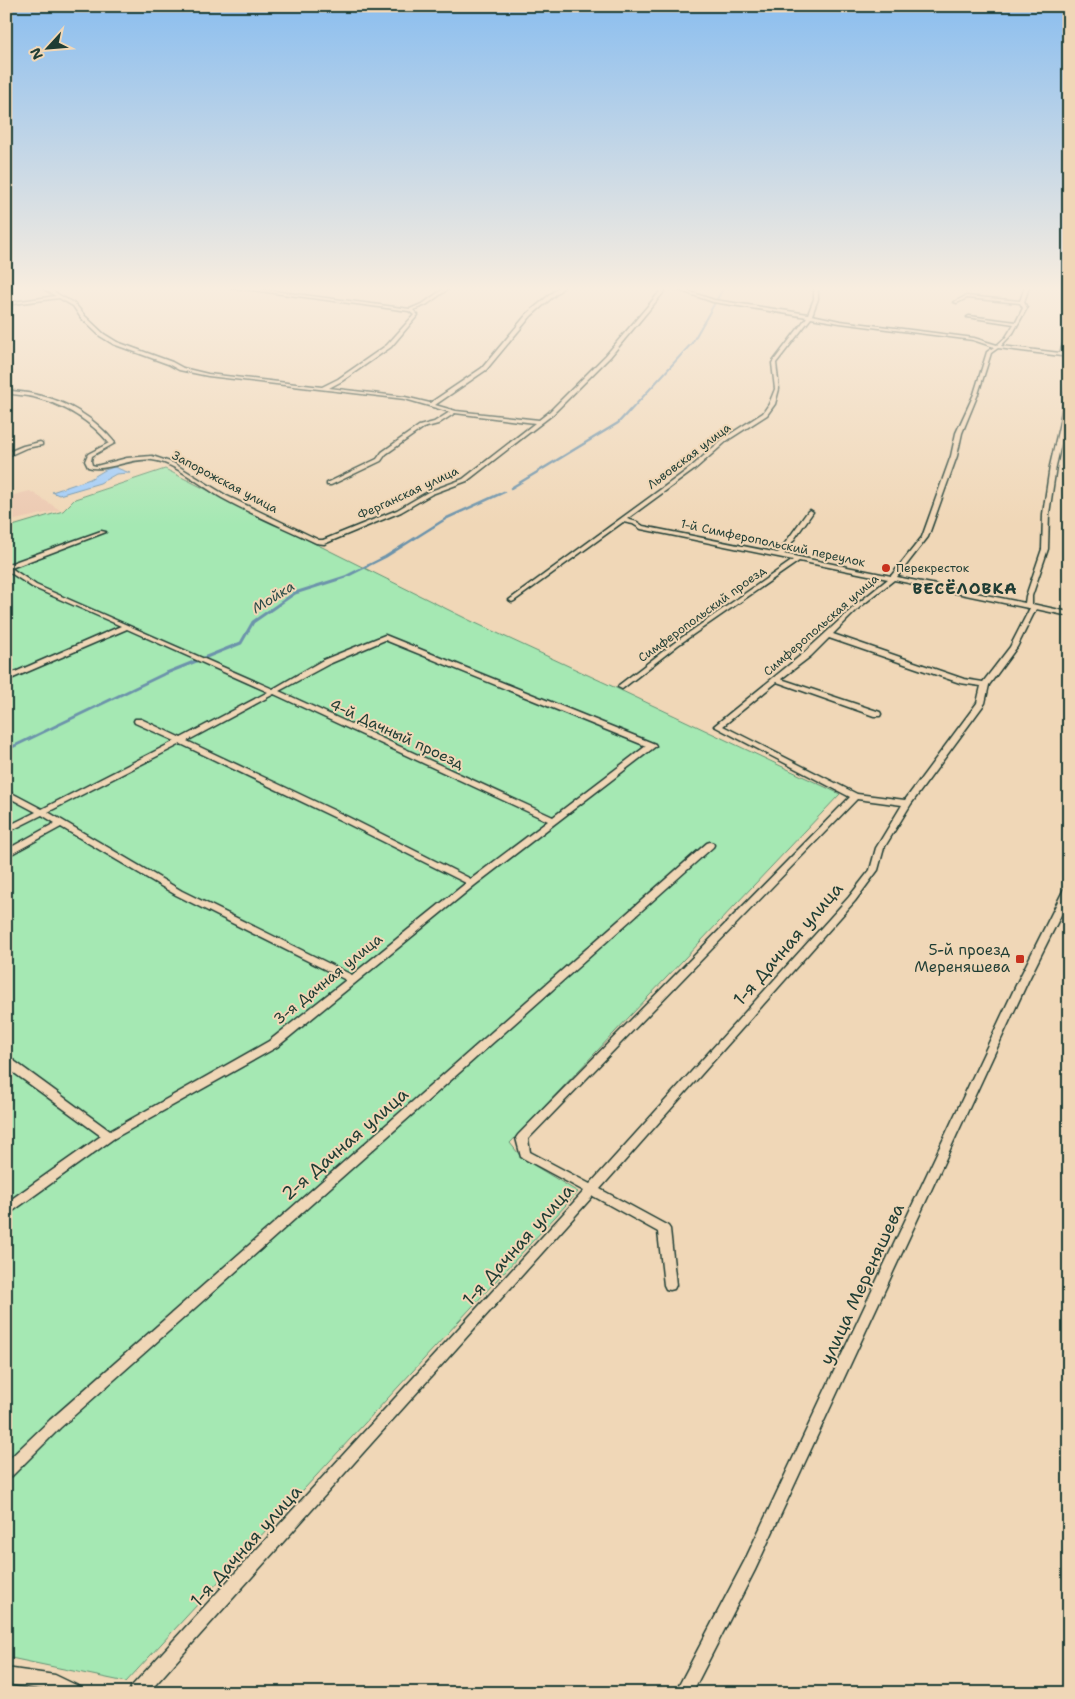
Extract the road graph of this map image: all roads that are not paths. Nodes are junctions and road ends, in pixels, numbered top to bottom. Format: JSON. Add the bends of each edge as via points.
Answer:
{"nodes":[{"id":1,"x":176,"y":366,"type":"edge"},
{"id":2,"x":360,"y":366,"type":"edge"},
{"id":3,"x":486,"y":366,"type":"edge"},
{"id":4,"x":598,"y":366,"type":"edge"},
{"id":5,"x":774,"y":366,"type":"edge"},
{"id":6,"x":985,"y":366,"type":"edge"},
{"id":7,"x":1069,"y":382,"type":"edge"},
{"id":8,"x":324,"y":388,"type":"junction"},
{"id":9,"x":6,"y":391,"type":"edge"},
{"id":10,"x":431,"y":405,"type":"junction"},
{"id":11,"x":453,"y":412,"type":"junction"},
{"id":12,"x":539,"y":422,"type":"junction"},
{"id":13,"x":40,"y":444,"type":"dead end"},
{"id":14,"x":6,"y":455,"type":"edge"},
{"id":15,"x":328,"y":484,"type":"dead end"},
{"id":16,"x":810,"y":512,"type":"dead end"},
{"id":17,"x":621,"y":520,"type":"junction"},
{"id":18,"x":103,"y":532,"type":"dead end"},
{"id":19,"x":324,"y":542,"type":"joint"},
{"id":20,"x":780,"y":555,"type":"junction"},
{"id":21,"x":796,"y":560,"type":"junction"},
{"id":22,"x":6,"y":568,"type":"edge"},
{"id":23,"x":892,"y":579,"type":"junction"},
{"id":24,"x":512,"y":600,"type":"dead end"},
{"id":25,"x":1031,"y":606,"type":"junction"},
{"id":26,"x":1069,"y":614,"type":"edge"},
{"id":27,"x":127,"y":626,"type":"junction"},
{"id":28,"x":828,"y":636,"type":"junction"},
{"id":29,"x":231,"y":672,"type":"joint"},
{"id":30,"x":6,"y":679,"type":"edge"},
{"id":31,"x":777,"y":680,"type":"junction"},
{"id":32,"x":985,"y":685,"type":"junction"},
{"id":33,"x":622,"y":687,"type":"dead end"},
{"id":34,"x":274,"y":692,"type":"junction"},
{"id":35,"x":877,"y":714,"type":"dead end"},
{"id":36,"x":138,"y":721,"type":"dead end"},
{"id":37,"x":181,"y":742,"type":"junction"},
{"id":38,"x":6,"y":792,"type":"edge"},
{"id":39,"x":855,"y":796,"type":"junction"},
{"id":40,"x":906,"y":806,"type":"junction"},
{"id":41,"x":42,"y":812,"type":"junction"},
{"id":42,"x":553,"y":820,"type":"junction"},
{"id":43,"x":62,"y":823,"type":"junction"},
{"id":44,"x":6,"y":830,"type":"edge"},
{"id":45,"x":710,"y":845,"type":"dead end"},
{"id":46,"x":6,"y":854,"type":"edge"},
{"id":47,"x":472,"y":883,"type":"junction"},
{"id":48,"x":1069,"y":889,"type":"edge"},
{"id":49,"x":353,"y":978,"type":"junction"},
{"id":50,"x":6,"y":1061,"type":"edge"},
{"id":51,"x":109,"y":1136,"type":"junction"},
{"id":52,"x":592,"y":1190,"type":"junction"},
{"id":53,"x":6,"y":1210,"type":"edge"},
{"id":54,"x":670,"y":1285,"type":"dead end"},
{"id":55,"x":6,"y":1472,"type":"edge"},
{"id":56,"x":6,"y":1676,"type":"edge"},
{"id":57,"x":74,"y":1693,"type":"edge"},
{"id":58,"x":137,"y":1693,"type":"edge"},
{"id":59,"x":683,"y":1693,"type":"edge"}],
"edges":[{"from":1,"to":8,"type":"street","via":[[208,375]]},
{"from":2,"to":8,"type":"street"},
{"from":3,"to":10,"type":"street"},
{"from":4,"to":12,"type":"street","name":"Ферганская улица"},
{"from":5,"to":17,"type":"street","name":"Львовская улица","via":[[777,388],[765,414],[726,439],[692,469]]},
{"from":6,"to":23,"type":"street","name":"Симферопольская улица","via":[[924,536]]},
{"from":7,"to":25,"type":"street","via":[[1046,514],[1045,549],[1029,596]]},
{"from":8,"to":10,"type":"street","via":[[405,398]]},
{"from":9,"to":19,"type":"street","name":"Запорожская улица","via":[[37,396],[59,404],[102,430],[112,443],[90,455],[90,466],[96,468],[152,458],[171,464],[225,497]]},
{"from":10,"to":11,"type":"street"},
{"from":11,"to":12,"type":"street"},
{"from":11,"to":15,"type":"street","via":[[436,423],[421,427],[379,460]]},
{"from":12,"to":19,"type":"street","name":"Ферганская улица","via":[[465,480]]},
{"from":13,"to":14,"type":"street"},
{"from":16,"to":20,"type":"street"},
{"from":17,"to":20,"type":"street","name":"1-й Симферопольский переулок","via":[[641,527]]},
{"from":17,"to":24,"type":"street","name":"Львовская улица"},
{"from":18,"to":22,"type":"street"},
{"from":20,"to":21,"type":"street","name":"1-й Симферопольский переулок"},
{"from":21,"to":23,"type":"street","name":"1-й Симферопольский переулок"},
{"from":21,"to":33,"type":"street","name":"Симферопольский проезд","via":[[676,644]]},
{"from":22,"to":27,"type":"street","via":[[34,586]]},
{"from":23,"to":25,"type":"street","name":"1-й Симферопольский переулок"},
{"from":23,"to":28,"type":"street","name":"Симферопольская улица"},
{"from":25,"to":26,"type":"street","name":"1-й Симферопольский переулок"},
{"from":25,"to":32,"type":"street","via":[[1013,647]]},
{"from":27,"to":29,"type":"street"},
{"from":27,"to":30,"type":"street"},
{"from":28,"to":31,"type":"street","name":"Симферопольская улица"},
{"from":28,"to":32,"type":"street","via":[[963,681]]},
{"from":29,"to":34,"type":"street","name":"4-й Дачный проезд"},
{"from":31,"to":35,"type":"street"},
{"from":31,"to":39,"type":"street","name":"Симферопольская улица","via":[[718,726]]},
{"from":32,"to":40,"type":"street","name":"1-я Дачная улица","via":[[982,704]]},
{"from":34,"to":37,"type":"street"},
{"from":34,"to":42,"type":"street","name":"4-й Дачный проезд"},
{"from":34,"to":42,"type":"street","name":"3-я Дачная улица","via":[[326,662],[384,637],[652,746]]},
{"from":36,"to":37,"type":"street"},
{"from":37,"to":41,"type":"street"},
{"from":37,"to":47,"type":"street","via":[[346,819]]},
{"from":38,"to":41,"type":"street"},
{"from":39,"to":40,"type":"street"},
{"from":39,"to":52,"type":"street","via":[[522,1138],[525,1154]]},
{"from":40,"to":52,"type":"street","name":"1-я Дачная улица","via":[[880,848],[874,870],[852,899]]},
{"from":41,"to":43,"type":"street"},
{"from":41,"to":44,"type":"street"},
{"from":42,"to":47,"type":"street","name":"3-я Дачная улица"},
{"from":43,"to":46,"type":"street"},
{"from":43,"to":49,"type":"street","via":[[180,893]]},
{"from":45,"to":55,"type":"street","name":"2-я Дачная улица","via":[[69,1411]]},
{"from":47,"to":49,"type":"street","name":"3-я Дачная улица"},
{"from":48,"to":59,"type":"street","name":"улица Мереняшева","via":[[750,1565]]},
{"from":49,"to":51,"type":"street","name":"3-я Дачная улица","via":[[273,1044]]},
{"from":50,"to":51,"type":"street"},
{"from":51,"to":53,"type":"street","name":"3-я Дачная улица"},
{"from":52,"to":54,"type":"street","via":[[664,1229]]},
{"from":52,"to":58,"type":"street","name":"1-я Дачная улица"},
{"from":56,"to":57,"type":"street","via":[[55,1683]]}]}
